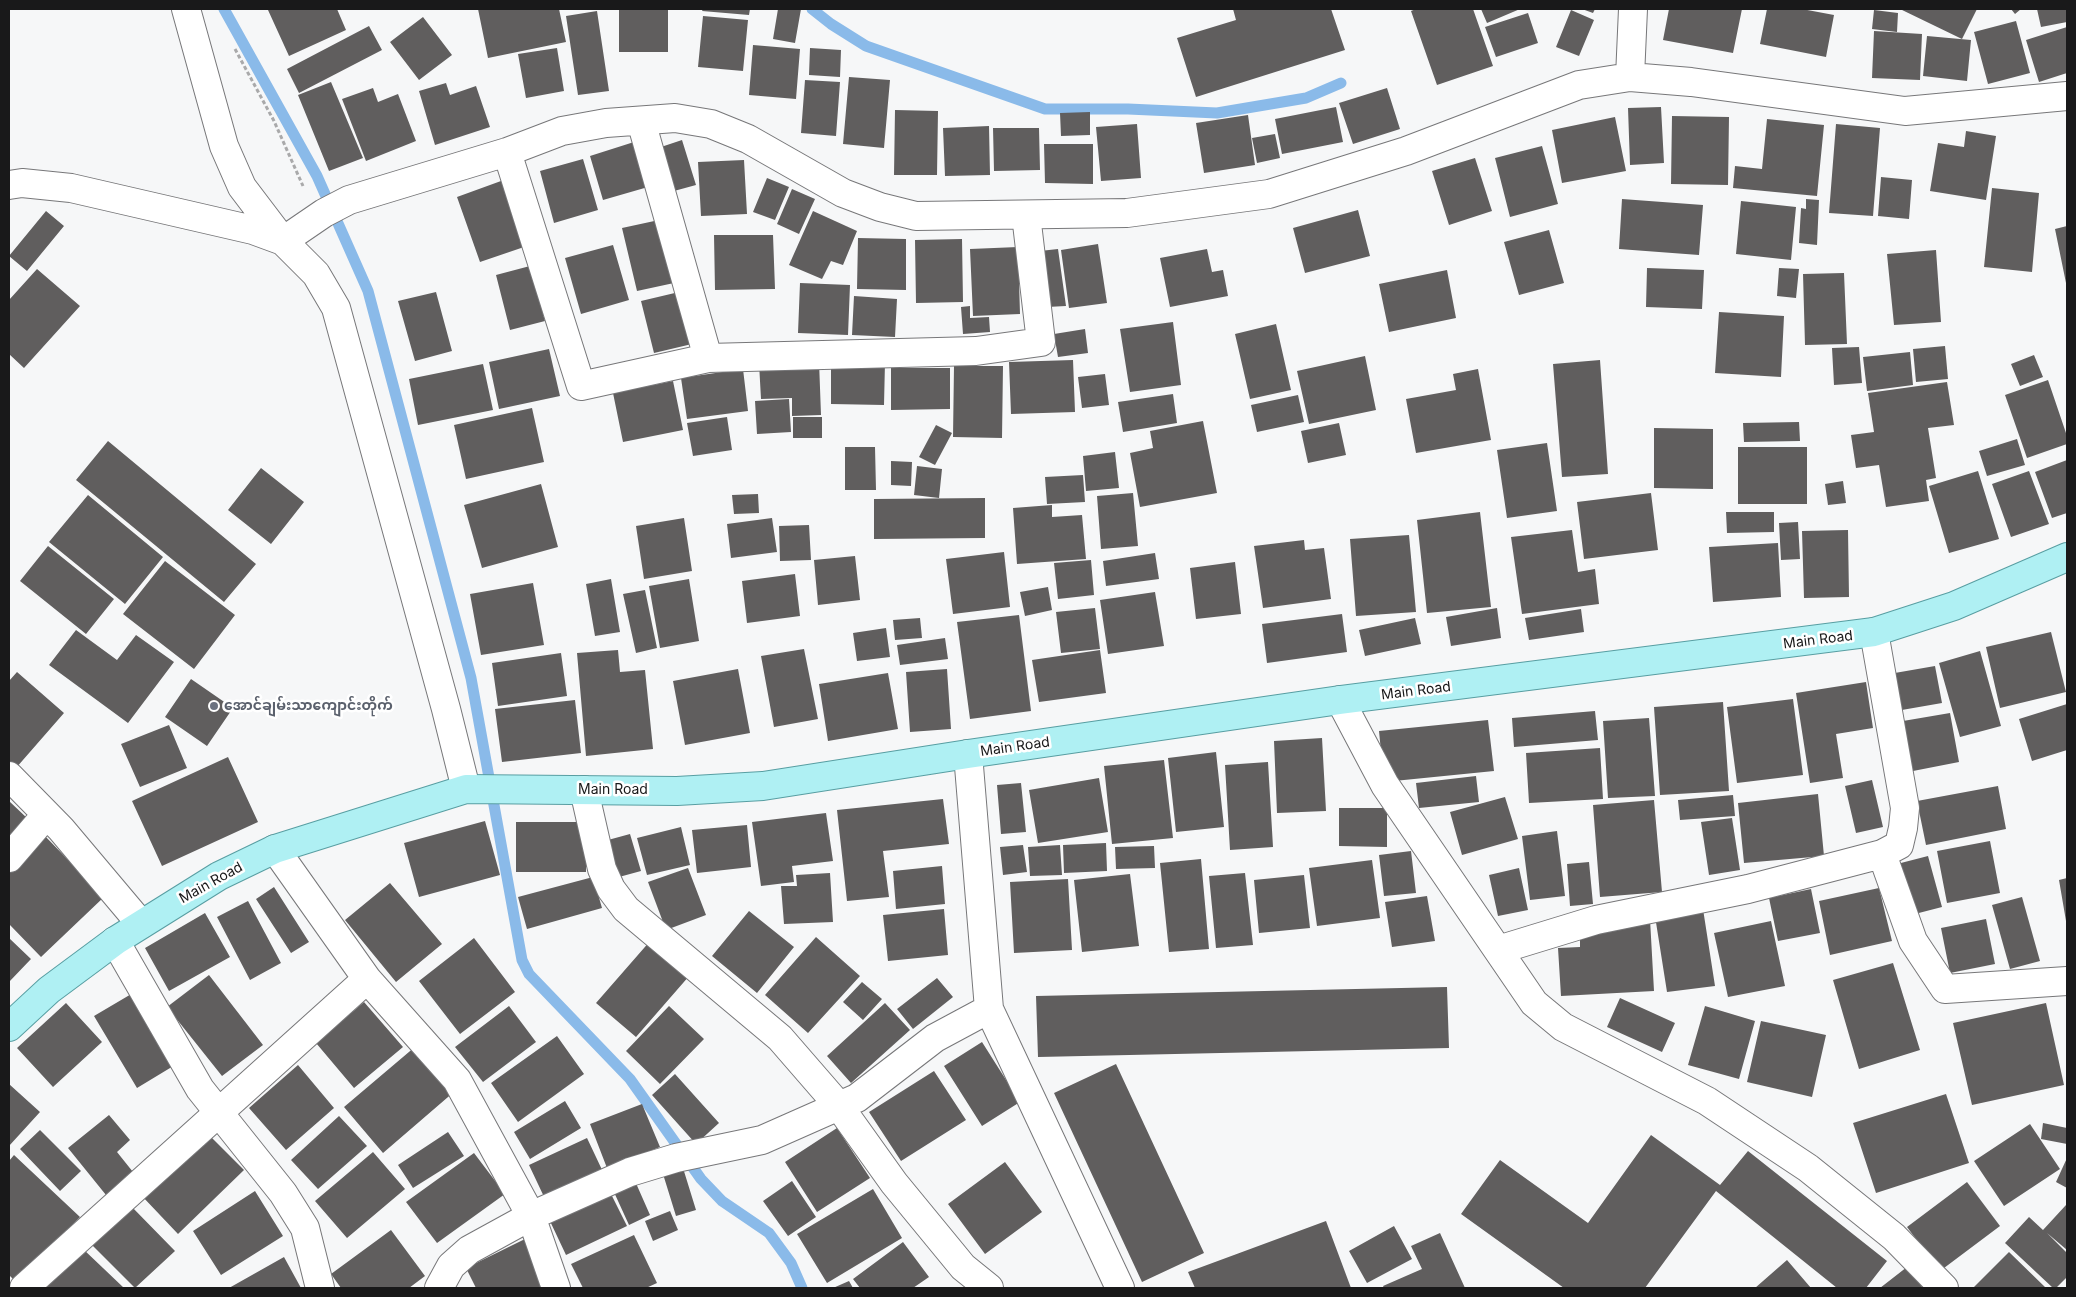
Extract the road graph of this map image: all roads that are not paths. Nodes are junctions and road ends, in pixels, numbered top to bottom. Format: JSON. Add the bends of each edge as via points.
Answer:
{"nodes":[{"id":1,"x":186,"y":9,"type":"edge"},
{"id":2,"x":1633,"y":9,"type":"edge"},
{"id":3,"x":1630,"y":77,"type":"junction"},
{"id":4,"x":2067,"y":96,"type":"edge"},
{"id":5,"x":641,"y":121,"type":"junction"},
{"id":6,"x":507,"y":152,"type":"junction"},
{"id":7,"x":9,"y":185,"type":"edge"},
{"id":8,"x":1026,"y":215,"type":"junction"},
{"id":9,"x":283,"y":241,"type":"junction"},
{"id":10,"x":708,"y":358,"type":"junction"},
{"id":11,"x":2067,"y":557,"type":"edge"},
{"id":12,"x":1874,"y":632,"type":"junction"},
{"id":13,"x":1340,"y":700,"type":"junction"},
{"id":14,"x":968,"y":754,"type":"junction"},
{"id":15,"x":9,"y":776,"type":"edge"},
{"id":16,"x":466,"y":789,"type":"junction"},
{"id":17,"x":584,"y":790,"type":"junction"},
{"id":18,"x":46,"y":815,"type":"junction"},
{"id":19,"x":275,"y":849,"type":"junction"},
{"id":20,"x":1882,"y":854,"type":"junction"},
{"id":21,"x":9,"y":858,"type":"edge"},
{"id":22,"x":141,"y":924,"type":"junction"},
{"id":23,"x":115,"y":941,"type":"junction"},
{"id":24,"x":1498,"y":950,"type":"junction"},
{"id":25,"x":367,"y":979,"type":"junction"},
{"id":26,"x":2067,"y":981,"type":"edge"},
{"id":27,"x":989,"y":1009,"type":"junction"},
{"id":28,"x":9,"y":1027,"type":"edge"},
{"id":29,"x":839,"y":1106,"type":"junction"},
{"id":30,"x":218,"y":1113,"type":"junction"},
{"id":31,"x":531,"y":1216,"type":"junction"},
{"id":32,"x":24,"y":1288,"type":"edge"},
{"id":33,"x":320,"y":1288,"type":"edge"},
{"id":34,"x":439,"y":1288,"type":"edge"},
{"id":35,"x":556,"y":1288,"type":"edge"},
{"id":36,"x":990,"y":1288,"type":"edge"},
{"id":37,"x":1120,"y":1288,"type":"edge"},
{"id":38,"x":1944,"y":1288,"type":"edge"}],
"edges":[{"from":1,"to":9,"type":"street","via":[[224,146],[242,187]]},
{"from":2,"to":3,"type":"street"},
{"from":3,"to":4,"type":"street","via":[[1691,82],[1905,111]]},
{"from":3,"to":8,"type":"street","via":[[1579,85],[1406,151],[1269,194],[1127,214]]},
{"from":5,"to":6,"type":"street","via":[[562,131]]},
{"from":5,"to":8,"type":"street","via":[[675,118],[711,124],[748,139],[843,193],[880,208],[916,216]]},
{"from":5,"to":10,"type":"street"},
{"from":6,"to":9,"type":"street","via":[[349,200]]},
{"from":6,"to":10,"type":"street","via":[[581,386]]},
{"from":7,"to":9,"type":"street","via":[[22,183],[71,188],[253,230]]},
{"from":8,"to":10,"type":"street","via":[[1041,342],[976,351]]},
{"from":9,"to":16,"type":"street","via":[[316,274],[336,308]]},
{"from":11,"to":12,"type":"main road","name":"Main Road","via":[[1954,606]]},
{"from":12,"to":13,"type":"main road","name":"Main Road"},
{"from":12,"to":20,"type":"street","via":[[1905,808],[1899,845]]},
{"from":13,"to":14,"type":"main road","name":"Main Road"},
{"from":13,"to":24,"type":"street","via":[[1385,785]]},
{"from":14,"to":17,"type":"main road","name":"Main Road","via":[[763,786],[677,791]]},
{"from":14,"to":27,"type":"street"},
{"from":15,"to":18,"type":"street"},
{"from":16,"to":17,"type":"main road","name":"Main Road"},
{"from":16,"to":19,"type":"main road","name":"Main Road"},
{"from":17,"to":29,"type":"street","via":[[602,869],[611,890],[626,909],[780,1038]]},
{"from":18,"to":21,"type":"street"},
{"from":18,"to":22,"type":"street"},
{"from":19,"to":22,"type":"main road","name":"Main Road","via":[[219,876]]},
{"from":19,"to":25,"type":"street"},
{"from":20,"to":24,"type":"street","via":[[1748,889],[1596,920]]},
{"from":20,"to":26,"type":"street","via":[[1913,941],[1945,989]]},
{"from":22,"to":23,"type":"main road","name":"Main Road"},
{"from":23,"to":28,"type":"main road","name":"Main Road","via":[[49,990]]},
{"from":23,"to":30,"type":"street","via":[[200,1089]]},
{"from":24,"to":38,"type":"street","via":[[1534,1003],[1563,1027],[1707,1101],[1808,1168],[1894,1237]]},
{"from":25,"to":30,"type":"street"},
{"from":25,"to":31,"type":"street","via":[[457,1080]]},
{"from":27,"to":29,"type":"street","via":[[935,1038],[858,1098]]},
{"from":27,"to":37,"type":"street"},
{"from":29,"to":31,"type":"street","via":[[762,1140],[676,1158],[630,1172]]},
{"from":29,"to":36,"type":"street","via":[[894,1183],[962,1267]]},
{"from":30,"to":32,"type":"street"},
{"from":30,"to":33,"type":"street","via":[[283,1193],[305,1228]]},
{"from":31,"to":34,"type":"street","via":[[469,1250],[451,1266]]},
{"from":31,"to":35,"type":"street"}]}
